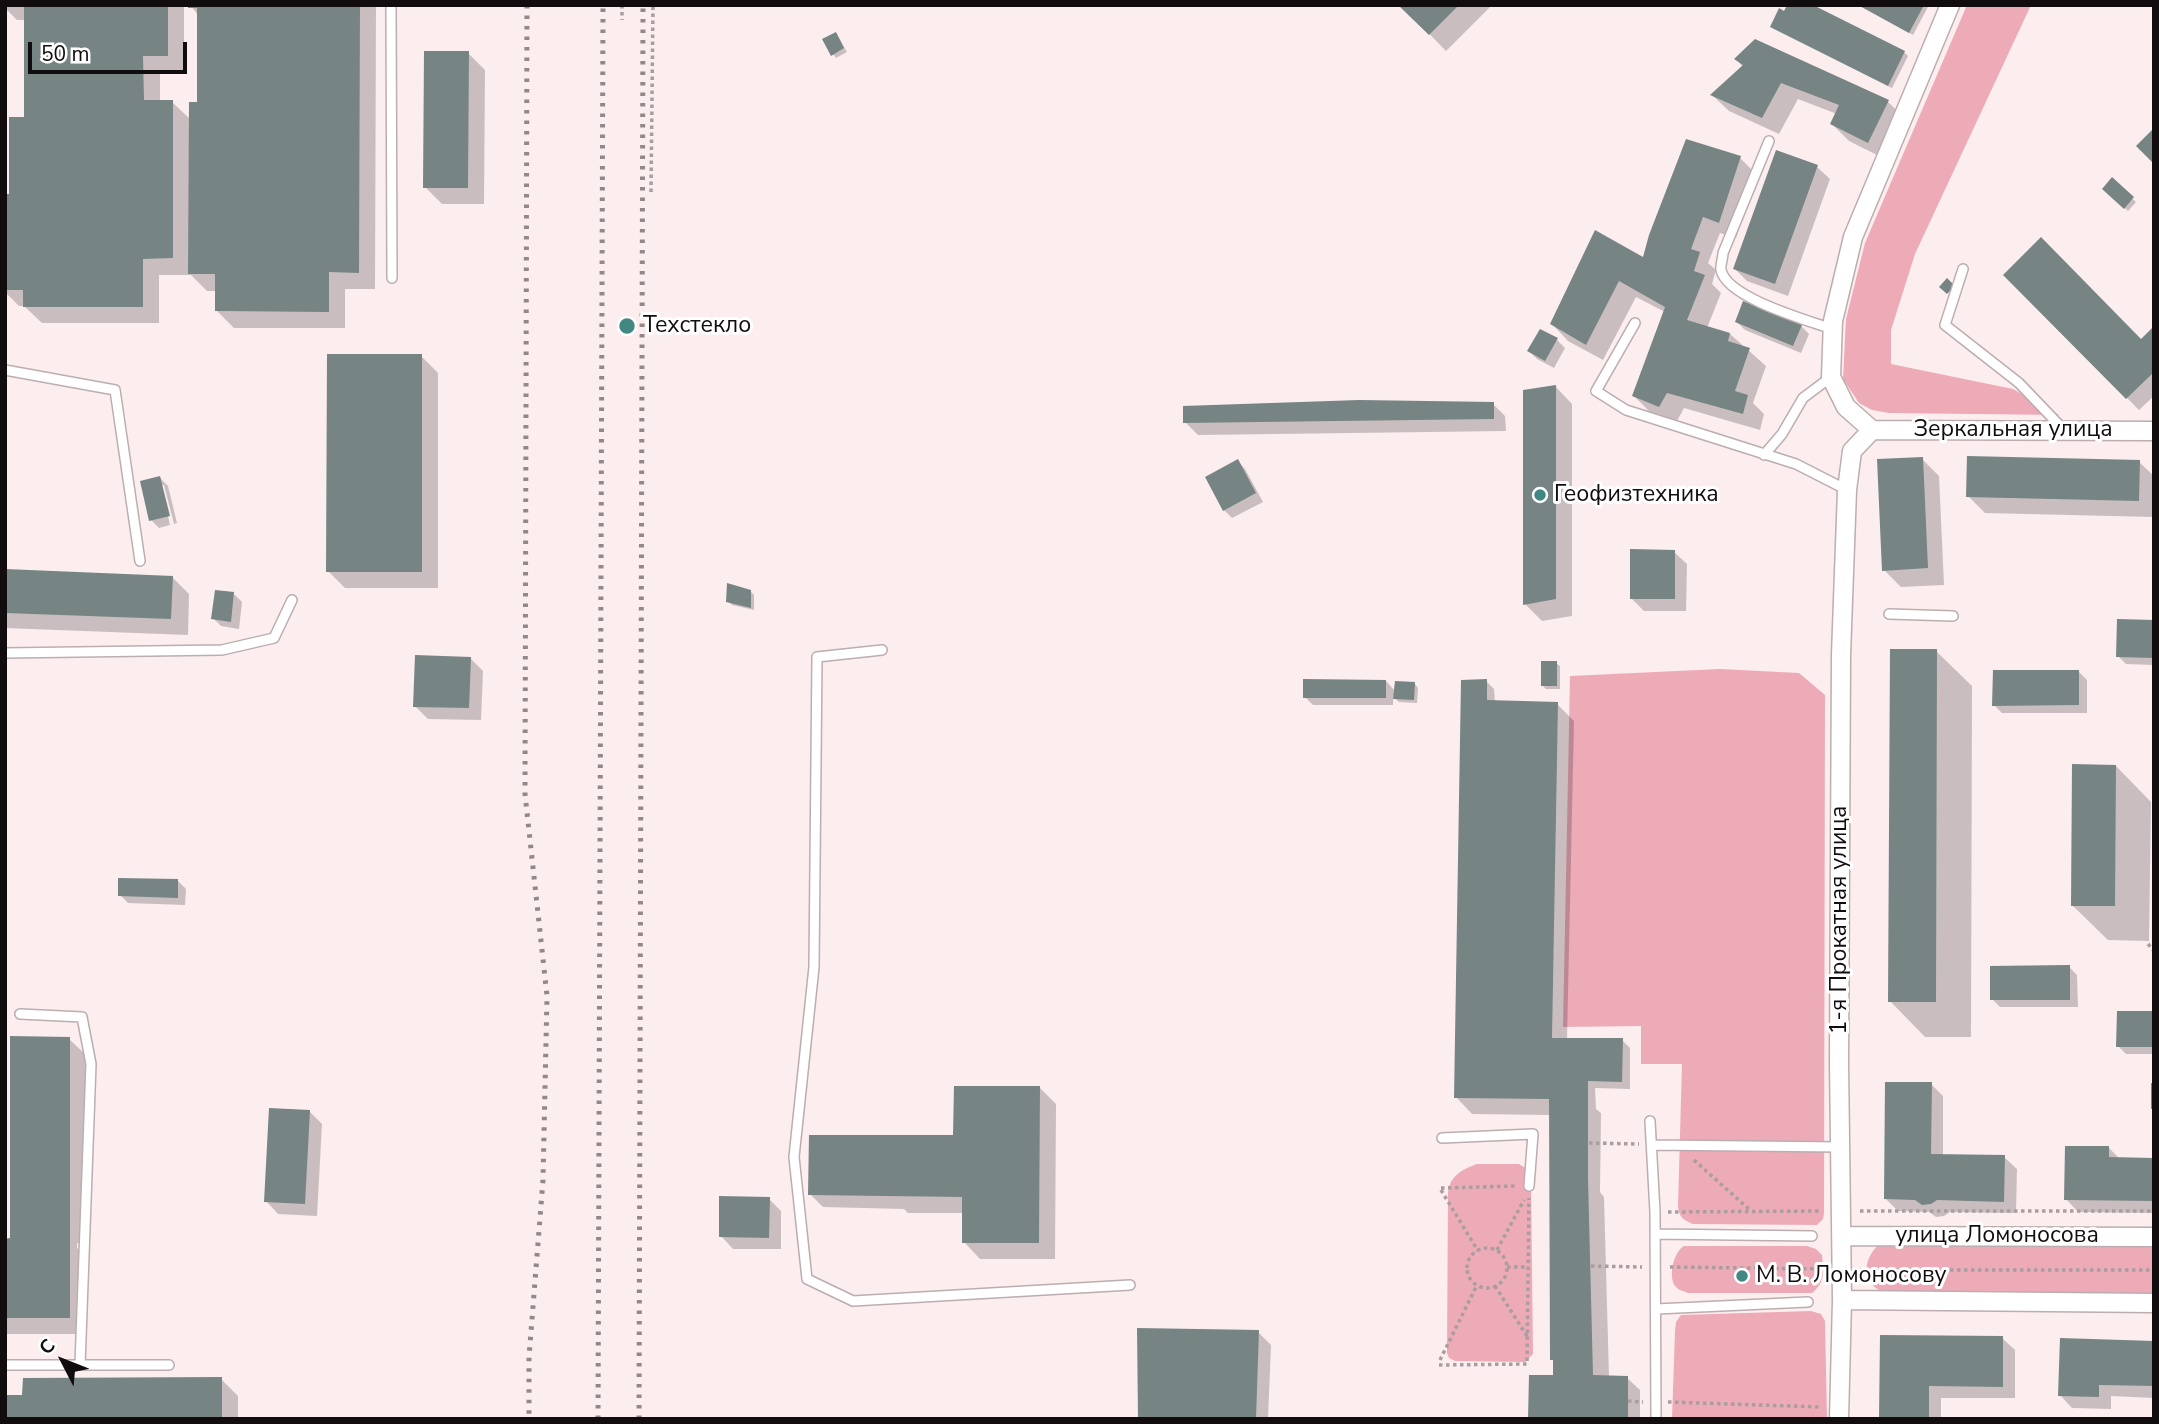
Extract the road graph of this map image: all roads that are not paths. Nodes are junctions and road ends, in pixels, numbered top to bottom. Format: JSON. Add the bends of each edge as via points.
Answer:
{"nodes":[{"id":1,"x":391,"y":5,"type":"edge"},
{"id":2,"x":1950,"y":5,"type":"edge"},
{"id":3,"x":1769,"y":141,"type":"dead end"},
{"id":4,"x":1963,"y":269,"type":"dead end"},
{"id":5,"x":392,"y":278,"type":"dead end"},
{"id":6,"x":1635,"y":323,"type":"dead end"},
{"id":7,"x":1832,"y":329,"type":"junction"},
{"id":8,"x":5,"y":370,"type":"edge"},
{"id":9,"x":1831,"y":377,"type":"junction"},
{"id":10,"x":1872,"y":430,"type":"junction"},
{"id":11,"x":2065,"y":430,"type":"junction"},
{"id":12,"x":2154,"y":431,"type":"edge"},
{"id":13,"x":1764,"y":455,"type":"junction"},
{"id":14,"x":1847,"y":490,"type":"junction"},
{"id":15,"x":140,"y":561,"type":"dead end"},
{"id":16,"x":292,"y":600,"type":"dead end"},
{"id":17,"x":1889,"y":614,"type":"dead end"},
{"id":18,"x":1953,"y":615,"type":"dead end"},
{"id":19,"x":882,"y":650,"type":"dead end"},
{"id":20,"x":5,"y":653,"type":"edge"},
{"id":21,"x":20,"y":1014,"type":"dead end"},
{"id":22,"x":1650,"y":1121,"type":"dead end"},
{"id":23,"x":1442,"y":1138,"type":"dead end"},
{"id":24,"x":1652,"y":1144,"type":"junction"},
{"id":25,"x":1840,"y":1147,"type":"junction"},
{"id":26,"x":1529,"y":1186,"type":"road end"},
{"id":27,"x":1655,"y":1234,"type":"junction"},
{"id":28,"x":1812,"y":1236,"type":"dead end"},
{"id":29,"x":1841,"y":1236,"type":"junction"},
{"id":30,"x":2154,"y":1237,"type":"edge"},
{"id":31,"x":1130,"y":1285,"type":"dead end"},
{"id":32,"x":1842,"y":1300,"type":"junction"},
{"id":33,"x":1808,"y":1302,"type":"dead end"},
{"id":34,"x":2154,"y":1303,"type":"edge"},
{"id":35,"x":1656,"y":1308,"type":"junction"},
{"id":36,"x":5,"y":1365,"type":"edge"},
{"id":37,"x":80,"y":1365,"type":"junction"},
{"id":38,"x":169,"y":1365,"type":"dead end"},
{"id":39,"x":1839,"y":1413,"type":"edge"},
{"id":40,"x":1656,"y":1419,"type":"edge"}],
"edges":[{"from":1,"to":5,"type":"lane"},
{"from":2,"to":7,"type":"street","via":[[1853,237]]},
{"from":3,"to":7,"type":"lane","via":[[1723,253],[1721,270],[1744,295]]},
{"from":4,"to":11,"type":"lane","via":[[1945,325],[2019,383]]},
{"from":6,"to":13,"type":"lane","via":[[1596,391],[1626,410]]},
{"from":7,"to":9,"type":"street"},
{"from":8,"to":15,"type":"lane","via":[[115,390]]},
{"from":9,"to":10,"type":"street","via":[[1846,407]]},
{"from":9,"to":13,"type":"lane","via":[[1803,398]]},
{"from":10,"to":11,"type":"street","name":"Зеркальная улица"},
{"from":10,"to":14,"type":"street","name":"1-я Прокатная улица","via":[[1852,451]]},
{"from":11,"to":12,"type":"street","name":"Зеркальная улица"},
{"from":13,"to":14,"type":"lane","via":[[1796,464]]},
{"from":14,"to":25,"type":"street","name":"1-я Прокатная улица","via":[[1841,669]]},
{"from":16,"to":20,"type":"lane","via":[[274,638],[222,650]]},
{"from":17,"to":18,"type":"lane"},
{"from":19,"to":31,"type":"lane","via":[[817,657],[814,967],[794,1157],[807,1279],[853,1301]]},
{"from":21,"to":37,"type":"lane","via":[[82,1017],[91,1064]]},
{"from":22,"to":24,"type":"lane"},
{"from":23,"to":26,"type":"lane","via":[[1533,1134]]},
{"from":24,"to":25,"type":"lane"},
{"from":24,"to":27,"type":"lane"},
{"from":25,"to":29,"type":"street","name":"1-я Прокатная улица"},
{"from":27,"to":28,"type":"lane"},
{"from":27,"to":35,"type":"lane"},
{"from":29,"to":30,"type":"street","name":"улица Ломоносова"},
{"from":29,"to":32,"type":"street","name":"1-я Прокатная улица"},
{"from":32,"to":34,"type":"street"},
{"from":32,"to":39,"type":"street","name":"1-я Прокатная улица"},
{"from":33,"to":35,"type":"lane"},
{"from":35,"to":40,"type":"lane"},
{"from":36,"to":37,"type":"lane"},
{"from":37,"to":38,"type":"lane"}]}
